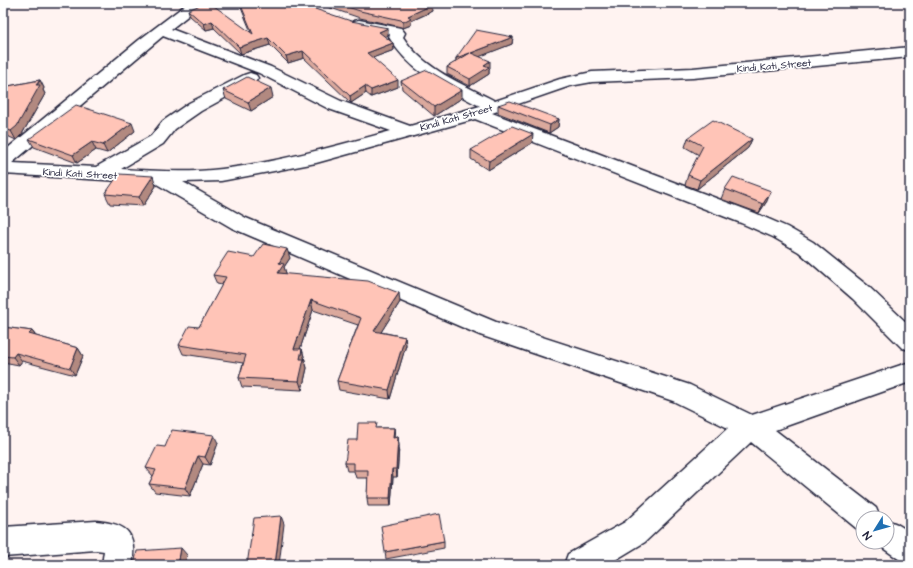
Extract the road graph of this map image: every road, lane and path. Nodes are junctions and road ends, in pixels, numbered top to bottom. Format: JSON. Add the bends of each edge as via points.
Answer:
{"nodes":[{"id":1,"x":197,"y":3,"type":"edge"},
{"id":2,"x":342,"y":19,"type":"edge"},
{"id":3,"x":160,"y":30,"type":"junction"},
{"id":4,"x":910,"y":52,"type":"edge"},
{"id":5,"x":265,"y":70,"type":"junction"},
{"id":6,"x":485,"y":110,"type":"junction"},
{"id":7,"x":408,"y":131,"type":"junction"},
{"id":8,"x":3,"y":161,"type":"edge"},
{"id":9,"x":3,"y":168,"type":"edge"},
{"id":10,"x":99,"y":174,"type":"junction"},
{"id":11,"x":159,"y":177,"type":"junction"},
{"id":12,"x":910,"y":341,"type":"edge"},
{"id":13,"x":910,"y":372,"type":"edge"},
{"id":14,"x":751,"y":427,"type":"junction"},
{"id":15,"x":856,"y":510,"type":"edge"},
{"id":16,"x":895,"y":540,"type":"edge"},
{"id":17,"x":3,"y":542,"type":"edge"},
{"id":18,"x":910,"y":550,"type":"edge"},
{"id":19,"x":117,"y":565,"type":"edge"},
{"id":20,"x":579,"y":565,"type":"edge"}],
"edges":[{"from":1,"to":3,"type":"street"},
{"from":2,"to":6,"type":"street","via":[[396,31],[402,50]]},
{"from":3,"to":5,"type":"street"},
{"from":3,"to":8,"type":"street"},
{"from":4,"to":6,"type":"street","name":"Kindi Kati Street","via":[[693,73],[592,77],[566,82]]},
{"from":5,"to":7,"type":"street","via":[[334,105]]},
{"from":5,"to":10,"type":"street","via":[[195,107],[169,125],[157,140]]},
{"from":6,"to":7,"type":"street","name":"Kindi Kati Street"},
{"from":6,"to":12,"type":"street","via":[[780,232],[812,252],[861,293]]},
{"from":7,"to":11,"type":"street","name":"Kindi Kati Street","via":[[316,157],[264,168],[220,175]]},
{"from":9,"to":10,"type":"street","name":"Kindi Kati Street"},
{"from":10,"to":11,"type":"street","name":"Kindi Kati Street"},
{"from":11,"to":14,"type":"street","via":[[239,223],[488,329],[681,393]]},
{"from":13,"to":14,"type":"street"},
{"from":14,"to":15,"type":"street"},
{"from":14,"to":20,"type":"street","via":[[635,532]]},
{"from":16,"to":18,"type":"street"},
{"from":17,"to":19,"type":"street","via":[[111,536],[120,547]]}]}
